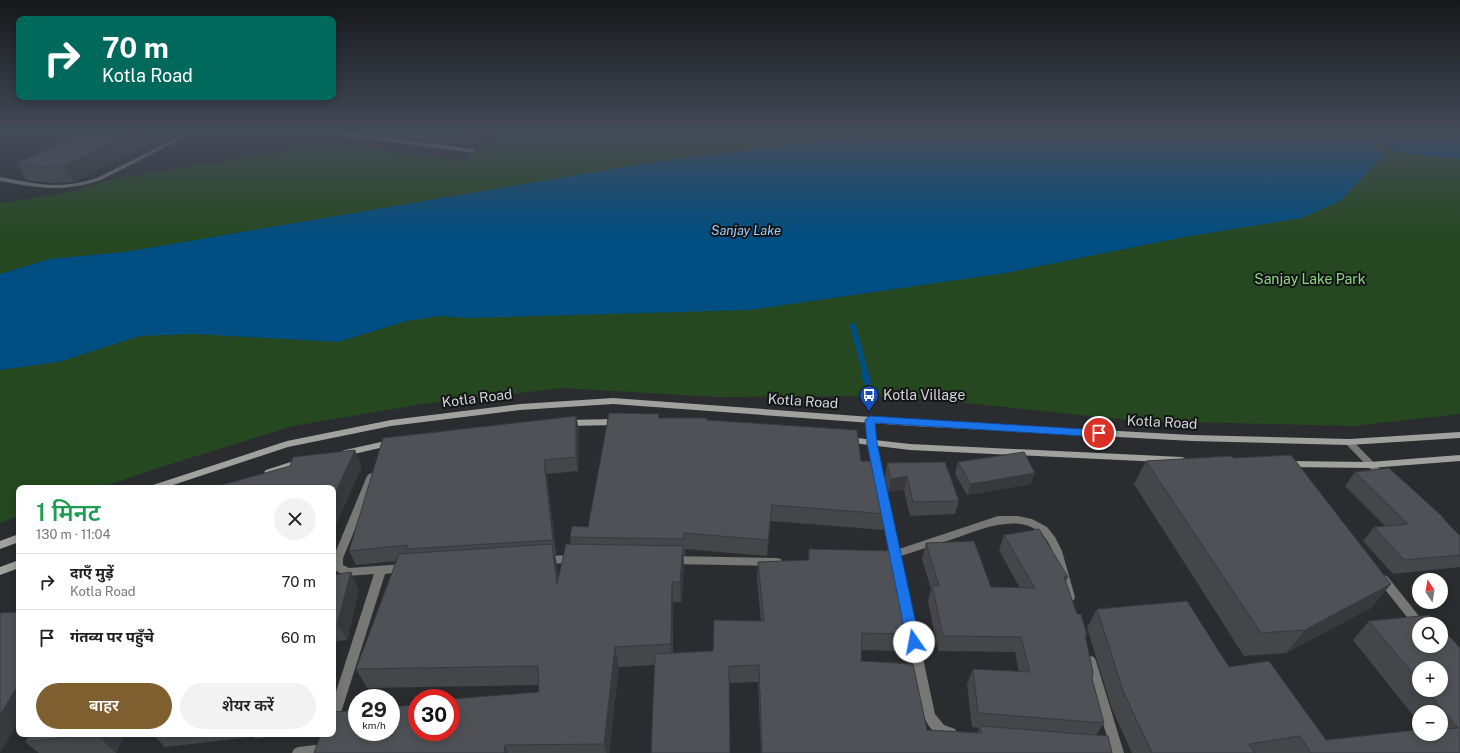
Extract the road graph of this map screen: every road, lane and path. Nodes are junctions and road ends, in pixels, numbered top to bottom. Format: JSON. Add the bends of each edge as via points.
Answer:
{"nodes":[{"id":1,"x":119,"y":169,"type":"edge"},
{"id":2,"x":0,"y":179,"type":"edge"},
{"id":3,"x":870,"y":420,"type":"junction"},
{"id":4,"x":624,"y":422,"type":"edge"},
{"id":5,"x":557,"y":424,"type":"edge"},
{"id":6,"x":1460,"y":435,"type":"edge"},
{"id":7,"x":840,"y":440,"type":"edge"},
{"id":8,"x":398,"y":442,"type":"edge"},
{"id":9,"x":1349,"y":442,"type":"junction"},
{"id":10,"x":872,"y":443,"type":"junction"},
{"id":11,"x":386,"y":444,"type":"junction"},
{"id":12,"x":334,"y":455,"type":"edge"},
{"id":13,"x":1460,"y":458,"type":"edge"},
{"id":14,"x":312,"y":460,"type":"edge"},
{"id":15,"x":1192,"y":460,"type":"edge"},
{"id":16,"x":1274,"y":463,"type":"edge"},
{"id":17,"x":1289,"y":464,"type":"junction"},
{"id":18,"x":1370,"y":465,"type":"junction"},
{"id":19,"x":262,"y":474,"type":"edge"},
{"id":20,"x":1299,"y":476,"type":"edge"},
{"id":21,"x":1387,"y":480,"type":"edge"},
{"id":22,"x":162,"y":485,"type":"edge"},
{"id":23,"x":16,"y":539,"type":"edge"},
{"id":24,"x":0,"y":545,"type":"edge"},
{"id":25,"x":896,"y":554,"type":"junction"},
{"id":26,"x":872,"y":556,"type":"edge"},
{"id":27,"x":586,"y":559,"type":"edge"},
{"id":28,"x":531,"y":560,"type":"edge"},
{"id":29,"x":666,"y":560,"type":"edge"},
{"id":30,"x":786,"y":562,"type":"edge"},
{"id":31,"x":16,"y":565,"type":"edge"},
{"id":32,"x":413,"y":568,"type":"edge"},
{"id":33,"x":1374,"y":569,"type":"edge"},
{"id":34,"x":381,"y":570,"type":"junction"},
{"id":35,"x":0,"y":571,"type":"edge"},
{"id":36,"x":1073,"y":604,"type":"edge"},
{"id":37,"x":1414,"y":617,"type":"edge"},
{"id":38,"x":1086,"y":649,"type":"edge"},
{"id":39,"x":336,"y":710,"type":"edge"},
{"id":40,"x":962,"y":734,"type":"edge"},
{"id":41,"x":1100,"y":745,"type":"edge"},
{"id":42,"x":324,"y":747,"type":"edge"},
{"id":43,"x":1117,"y":750,"type":"edge"},
{"id":44,"x":298,"y":753,"type":"edge"}],
"edges":[{"from":1,"to":2,"type":"street","via":[[84,185],[68,188],[51,188]]},
{"from":3,"to":9,"type":"main road","name":"Kotla Road","via":[[1192,438]]},
{"from":3,"to":10,"type":"street"},
{"from":3,"to":22,"type":"main road","name":"Kotla Road","via":[[613,401],[520,407],[391,423],[287,444]]},
{"from":4,"to":5,"type":"main road"},
{"from":6,"to":9,"type":"main road","name":"Kotla Road"},
{"from":7,"to":10,"type":"main road"},
{"from":8,"to":11,"type":"main road"},
{"from":9,"to":18,"type":"street"},
{"from":10,"to":15,"type":"main road"},
{"from":10,"to":25,"type":"street"},
{"from":11,"to":12,"type":"main road"},
{"from":11,"to":34,"type":"street","via":[[338,558],[338,567],[348,572]]},
{"from":13,"to":18,"type":"main road"},
{"from":14,"to":19,"type":"main road"},
{"from":16,"to":17,"type":"main road"},
{"from":17,"to":18,"type":"main road"},
{"from":17,"to":20,"type":"street"},
{"from":18,"to":21,"type":"street"},
{"from":23,"to":24,"type":"main road"},
{"from":25,"to":26,"type":"street"},
{"from":25,"to":36,"type":"street","via":[[998,520],[1013,518],[1036,523],[1055,544]]},
{"from":25,"to":40,"type":"street","via":[[928,715],[939,730]]},
{"from":27,"to":28,"type":"street"},
{"from":29,"to":30,"type":"street"},
{"from":31,"to":35,"type":"main road"},
{"from":32,"to":34,"type":"street"},
{"from":33,"to":37,"type":"street"},
{"from":34,"to":39,"type":"street"},
{"from":38,"to":43,"type":"street"},
{"from":41,"to":43,"type":"street"},
{"from":42,"to":44,"type":"street"}]}
